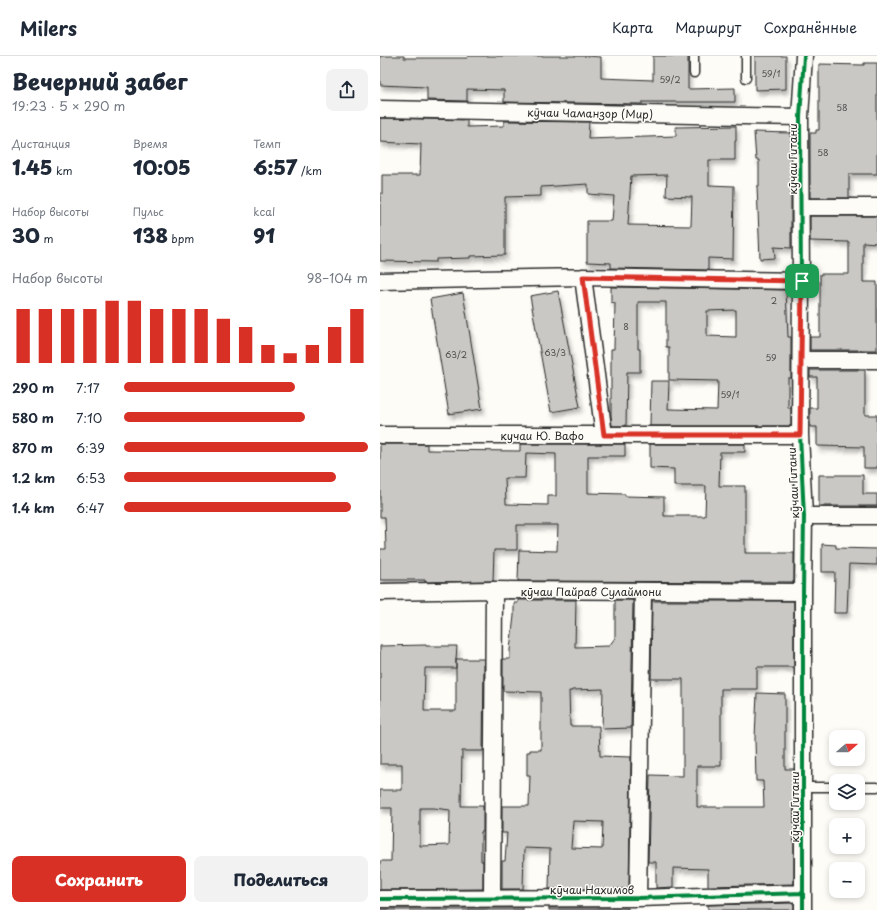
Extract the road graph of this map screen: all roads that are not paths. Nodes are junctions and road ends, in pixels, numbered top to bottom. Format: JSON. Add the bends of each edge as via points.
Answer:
{"nodes":[{"id":1,"x":694,"y":56,"type":"edge"},
{"id":2,"x":746,"y":56,"type":"edge"},
{"id":3,"x":804,"y":56,"type":"edge"},
{"id":4,"x":694,"y":73,"type":"dead end"},
{"id":5,"x":746,"y":78,"type":"dead end"},
{"id":6,"x":380,"y":109,"type":"edge"},
{"id":7,"x":800,"y":117,"type":"junction"},
{"id":8,"x":801,"y":207,"type":"junction"},
{"id":9,"x":877,"y":207,"type":"edge"},
{"id":10,"x":583,"y":277,"type":"junction"},
{"id":11,"x":380,"y":281,"type":"edge"},
{"id":12,"x":802,"y":281,"type":"junction"},
{"id":13,"x":801,"y":360,"type":"junction"},
{"id":14,"x":877,"y":360,"type":"edge"},
{"id":15,"x":380,"y":435,"type":"edge"},
{"id":16,"x":604,"y":435,"type":"junction"},
{"id":17,"x":800,"y":435,"type":"junction"},
{"id":18,"x":804,"y":516,"type":"junction"},
{"id":19,"x":877,"y":516,"type":"edge"},
{"id":20,"x":494,"y":590,"type":"junction"},
{"id":21,"x":643,"y":591,"type":"junction"},
{"id":22,"x":380,"y":592,"type":"edge"},
{"id":23,"x":803,"y":592,"type":"junction"},
{"id":24,"x":803,"y":786,"type":"junction"},
{"id":25,"x":829,"y":787,"type":"edge"},
{"id":26,"x":865,"y":787,"type":"edge"},
{"id":27,"x":877,"y":787,"type":"edge"},
{"id":28,"x":803,"y":893,"type":"junction"},
{"id":29,"x":492,"y":898,"type":"junction"},
{"id":30,"x":638,"y":898,"type":"junction"},
{"id":31,"x":380,"y":899,"type":"edge"},
{"id":32,"x":803,"y":910,"type":"edge"}],
"edges":[{"from":1,"to":4,"type":"lane"},
{"from":2,"to":5,"type":"lane"},
{"from":3,"to":7,"type":"street","name":"кӯчаи Гитани"},
{"from":6,"to":7,"type":"street","name":"кӯчаи Чаманзор (Мир)"},
{"from":7,"to":8,"type":"street","name":"кӯчаи Гитани"},
{"from":8,"to":9,"type":"street"},
{"from":8,"to":12,"type":"street","name":"кӯчаи Гитани"},
{"from":10,"to":11,"type":"street"},
{"from":10,"to":12,"type":"street"},
{"from":10,"to":16,"type":"street"},
{"from":12,"to":13,"type":"street","name":"кӯчаи Гитани"},
{"from":13,"to":14,"type":"street"},
{"from":13,"to":17,"type":"street","name":"кӯчаи Гитани"},
{"from":15,"to":16,"type":"street","name":"кучаи Ю. Вафо"},
{"from":16,"to":17,"type":"street","name":"кучаи Ю. Вафо"},
{"from":17,"to":18,"type":"street","name":"кӯчаи Гитани"},
{"from":18,"to":19,"type":"street"},
{"from":18,"to":23,"type":"street","name":"кӯчаи Гитани"},
{"from":20,"to":21,"type":"street","name":"кӯчаи Пайрав Сулаймони"},
{"from":20,"to":22,"type":"street","name":"кӯчаи Пайрав Сулаймони"},
{"from":20,"to":29,"type":"street"},
{"from":21,"to":23,"type":"street","name":"кӯчаи Пайрав Сулаймони"},
{"from":21,"to":30,"type":"street","name":"кӯчаи Нахимов"},
{"from":23,"to":24,"type":"street","name":"кӯчаи Гитани"},
{"from":24,"to":25,"type":"lane"},
{"from":24,"to":28,"type":"street","name":"кӯчаи Гитани"},
{"from":26,"to":27,"type":"lane"},
{"from":28,"to":30,"type":"street","name":"кӯчаи Нахимов"},
{"from":28,"to":32,"type":"street","name":"кӯчаи Гитани"},
{"from":29,"to":30,"type":"street","name":"кӯчаи Нахимов"},
{"from":29,"to":31,"type":"street","name":"кӯчаи Нахимов"}]}
